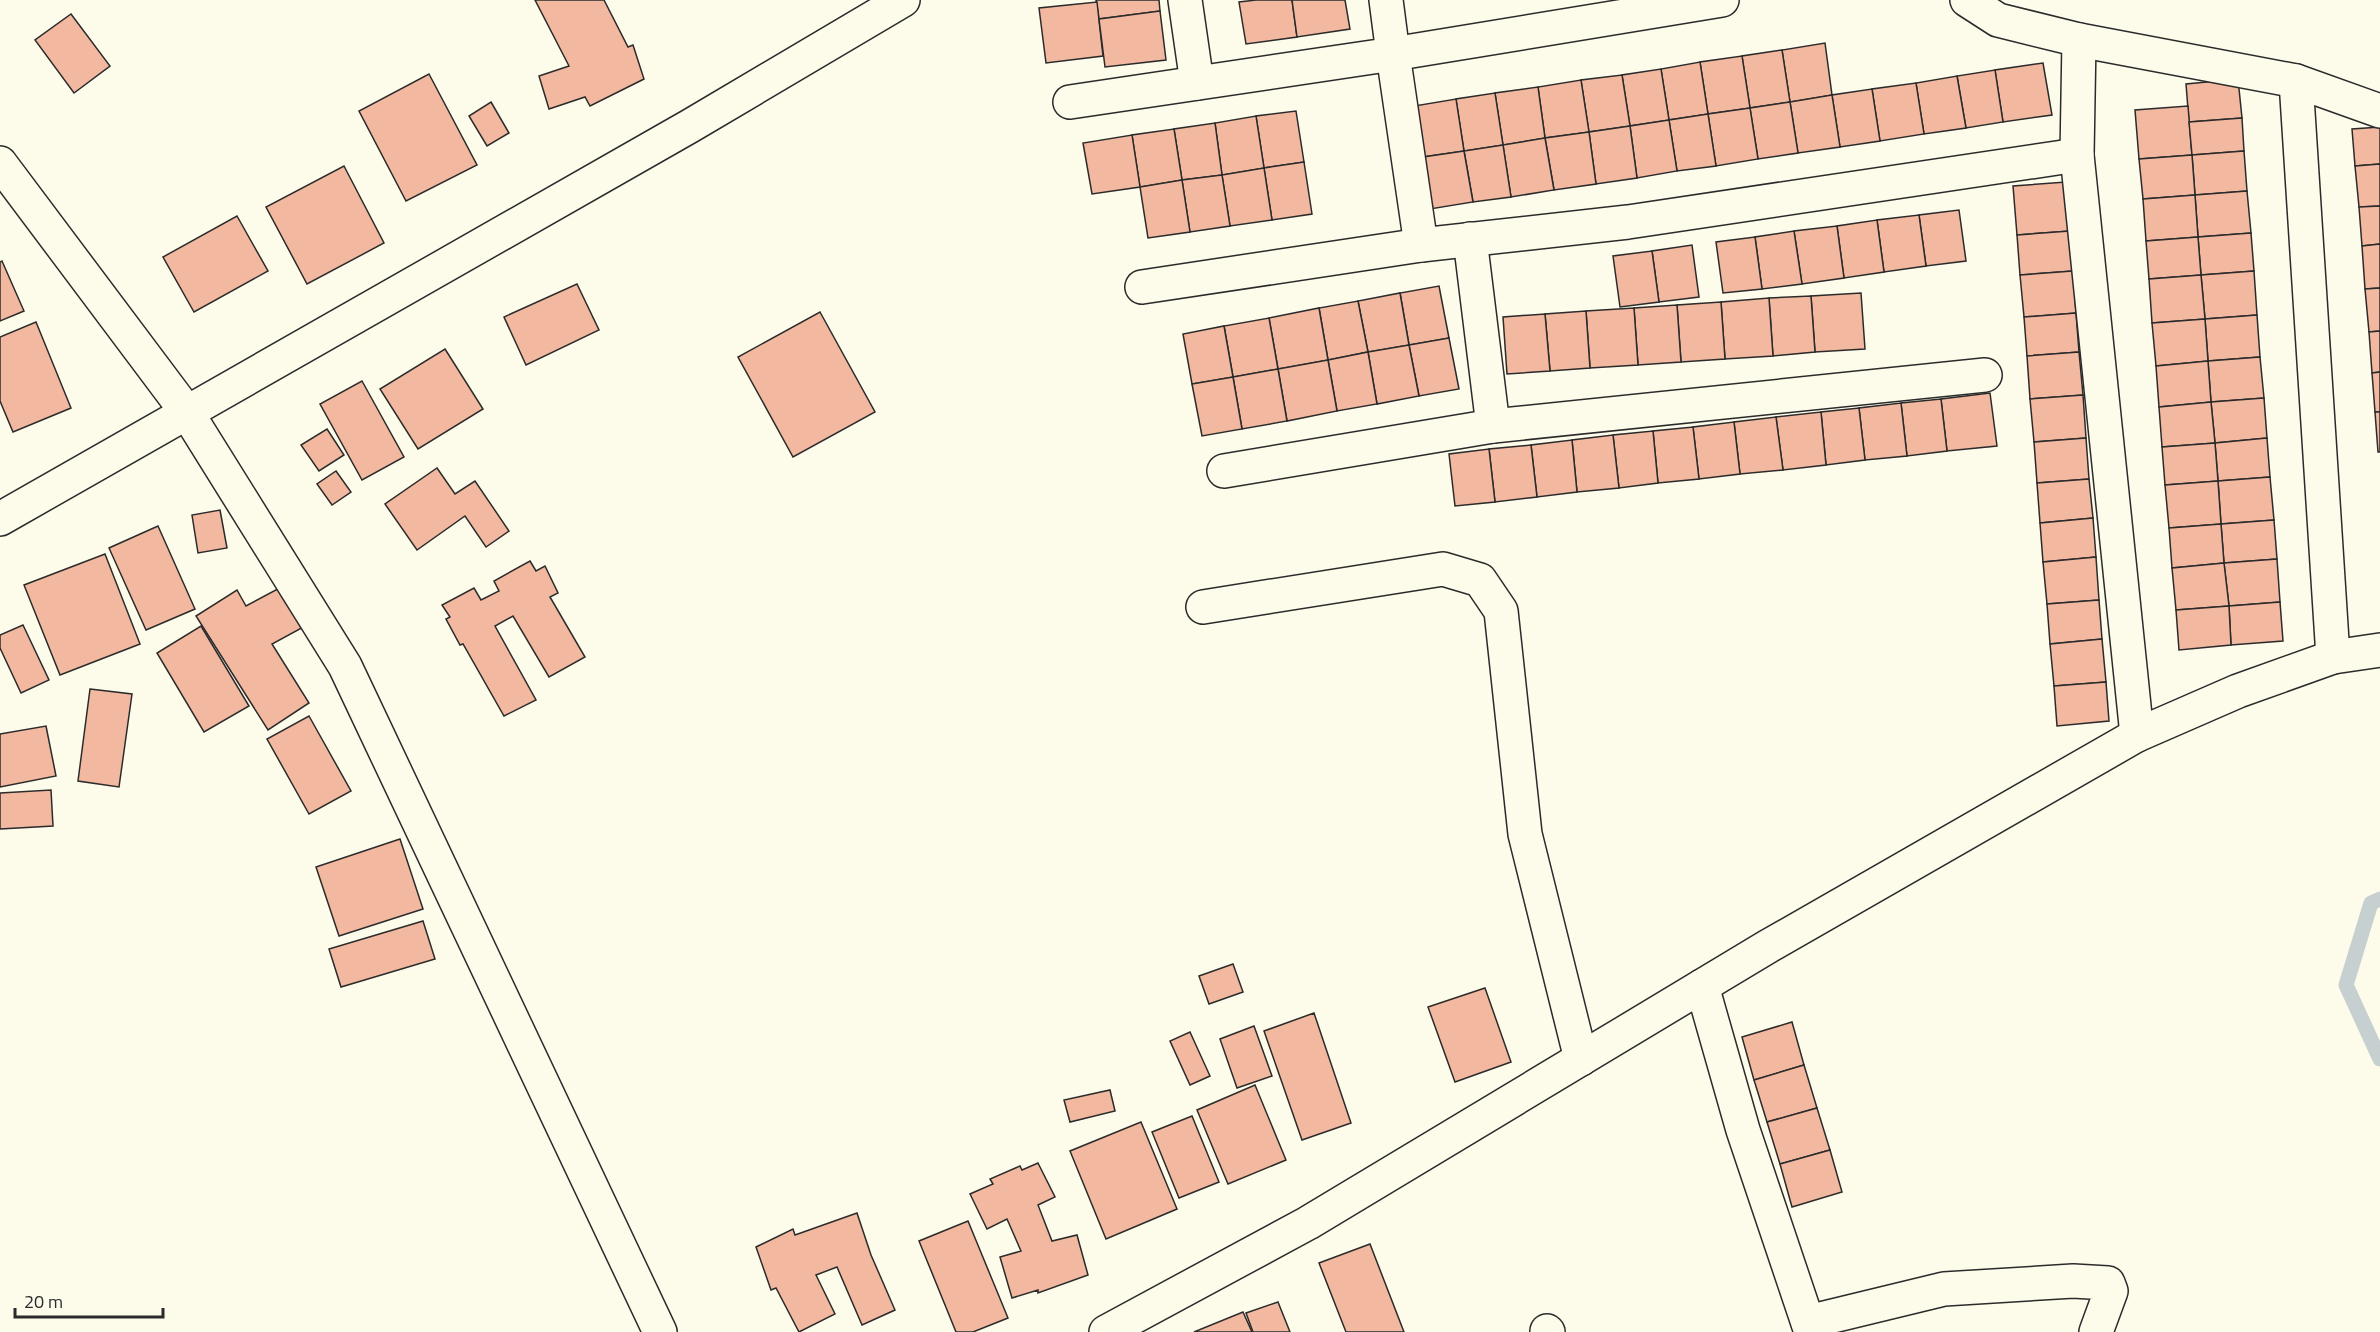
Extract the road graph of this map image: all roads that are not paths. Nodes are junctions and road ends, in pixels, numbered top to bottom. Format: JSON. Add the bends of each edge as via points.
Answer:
{"nodes":[{"id":1,"x":903,"y":0,"type":"edge"},
{"id":2,"x":1185,"y":0,"type":"edge"},
{"id":3,"x":1386,"y":0,"type":"edge"},
{"id":4,"x":1722,"y":0,"type":"edge"},
{"id":5,"x":1967,"y":0,"type":"edge"},
{"id":6,"x":2079,"y":40,"type":"junction"},
{"id":7,"x":1393,"y":54,"type":"junction"},
{"id":8,"x":2296,"y":81,"type":"junction"},
{"id":9,"x":1197,"y":83,"type":"junction"},
{"id":10,"x":1070,"y":102,"type":"dead end"},
{"id":11,"x":2380,"y":111,"type":"edge"},
{"id":12,"x":2077,"y":155,"type":"junction"},
{"id":13,"x":0,"y":163,"type":"edge"},
{"id":14,"x":1470,"y":239,"type":"junction"},
{"id":15,"x":1421,"y":245,"type":"junction"},
{"id":16,"x":1142,"y":287,"type":"dead end"},
{"id":17,"x":1985,"y":375,"type":"dead end"},
{"id":18,"x":186,"y":411,"type":"junction"},
{"id":19,"x":1493,"y":426,"type":"junction"},
{"id":20,"x":1224,"y":471,"type":"dead end"},
{"id":21,"x":0,"y":519,"type":"edge"},
{"id":22,"x":1203,"y":608,"type":"dead end"},
{"id":23,"x":2380,"y":650,"type":"edge"},
{"id":24,"x":2333,"y":657,"type":"junction"},
{"id":25,"x":2137,"y":735,"type":"junction"},
{"id":26,"x":1702,"y":986,"type":"junction"},
{"id":27,"x":1581,"y":1059,"type":"junction"},
{"id":28,"x":1809,"y":1327,"type":"edge"},
{"id":29,"x":660,"y":1332,"type":"edge"},
{"id":30,"x":1108,"y":1332,"type":"edge"},
{"id":31,"x":2096,"y":1332,"type":"edge"}],
"edges":[{"from":1,"to":18,"type":"street","via":[[690,126]]},
{"from":2,"to":9,"type":"street"},
{"from":3,"to":7,"type":"street"},
{"from":4,"to":7,"type":"street"},
{"from":5,"to":6,"type":"street","via":[[1998,20]]},
{"from":6,"to":8,"type":"street"},
{"from":6,"to":12,"type":"street"},
{"from":7,"to":9,"type":"street"},
{"from":7,"to":15,"type":"street"},
{"from":8,"to":11,"type":"street"},
{"from":8,"to":24,"type":"street"},
{"from":9,"to":10,"type":"street"},
{"from":12,"to":14,"type":"street","via":[[1628,222]]},
{"from":12,"to":25,"type":"street"},
{"from":13,"to":18,"type":"street"},
{"from":14,"to":15,"type":"street"},
{"from":14,"to":19,"type":"street"},
{"from":15,"to":16,"type":"street"},
{"from":17,"to":19,"type":"street"},
{"from":18,"to":21,"type":"street"},
{"from":18,"to":29,"type":"street","via":[[345,666]]},
{"from":19,"to":20,"type":"street"},
{"from":22,"to":27,"type":"street","via":[[1443,569],[1480,580],[1501,611],[1525,834]]},
{"from":23,"to":24,"type":"street"},
{"from":24,"to":25,"type":"street","via":[[2238,691]]},
{"from":25,"to":26,"type":"street"},
{"from":26,"to":27,"type":"street"},
{"from":26,"to":28,"type":"street","via":[[1743,1130]]},
{"from":27,"to":30,"type":"street","via":[[1308,1223]]},
{"from":28,"to":31,"type":"street","via":[[1944,1289],[2073,1281],[2110,1286]]}]}
